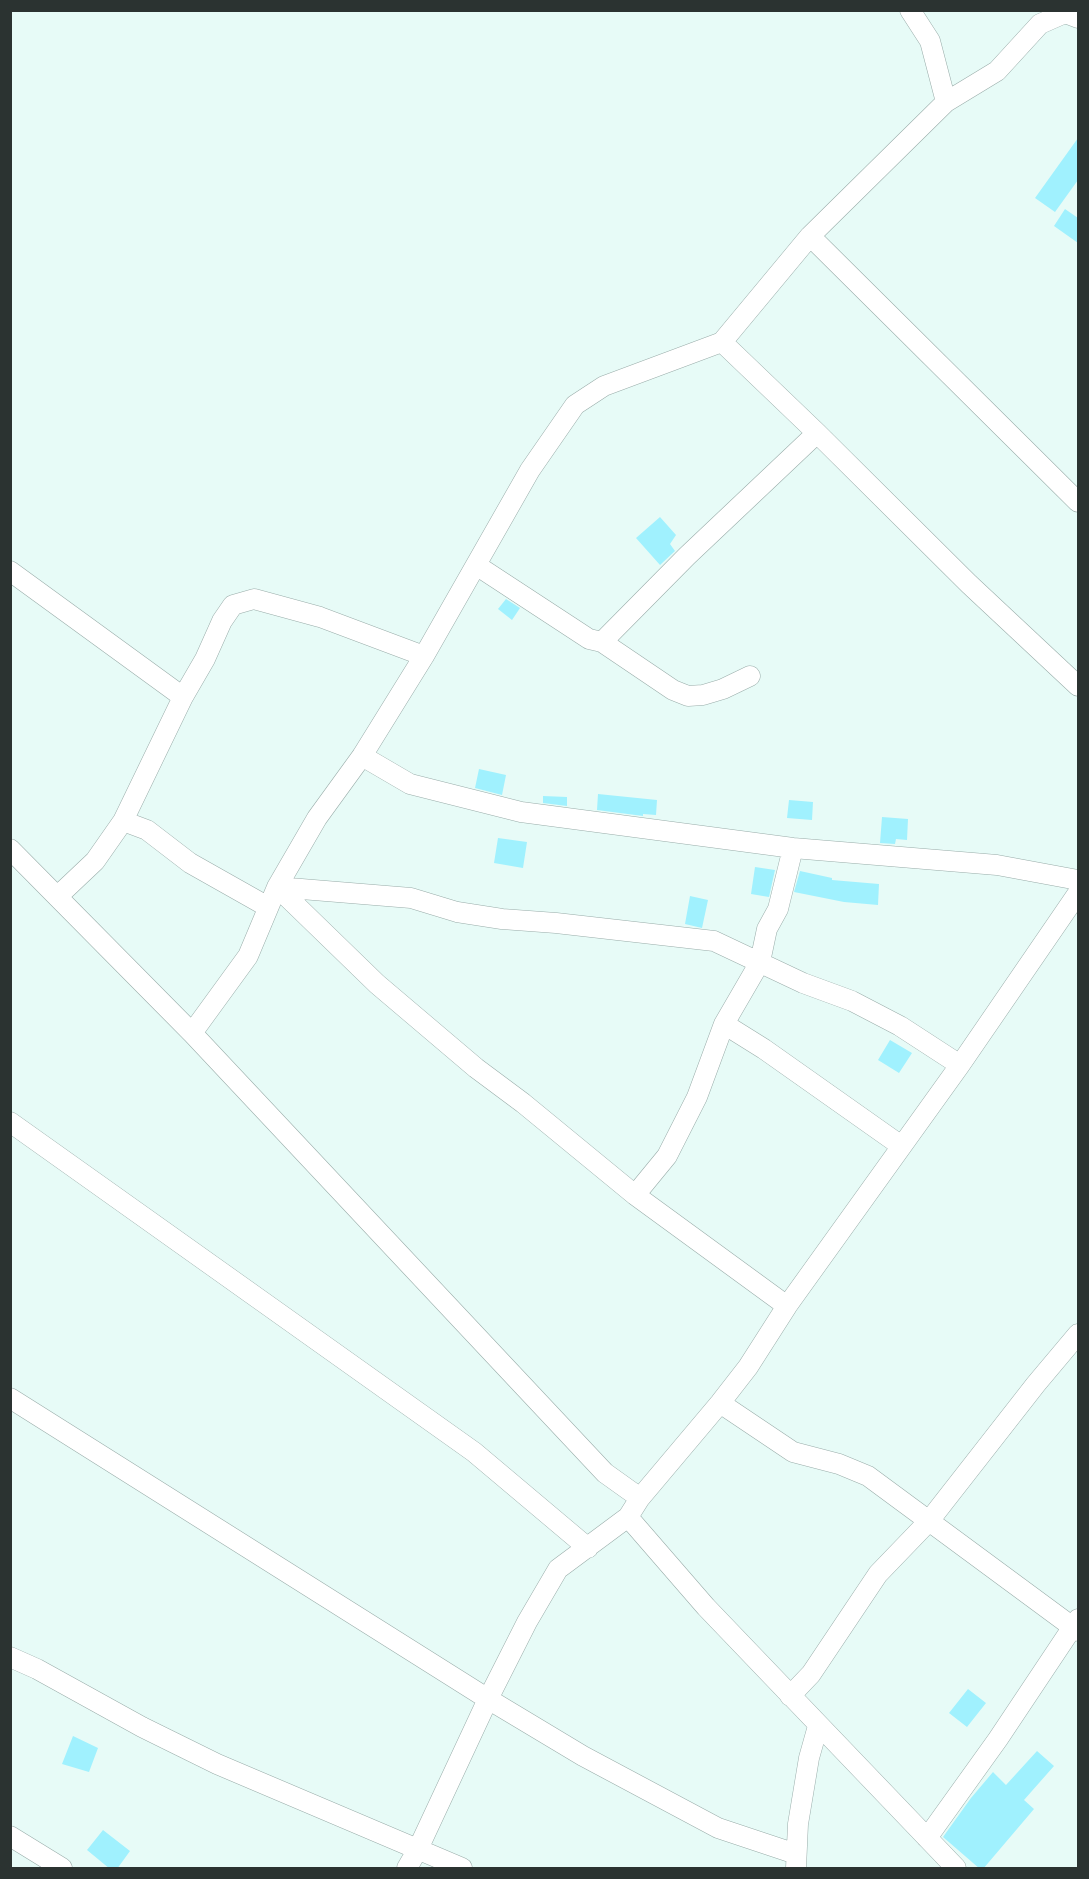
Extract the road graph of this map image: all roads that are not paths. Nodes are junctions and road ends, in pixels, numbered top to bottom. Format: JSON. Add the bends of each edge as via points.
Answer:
{"nodes":[{"id":1,"x":910,"y":10,"type":"edge"},
{"id":2,"x":1070,"y":14,"type":"edge"},
{"id":3,"x":946,"y":102,"type":"junction"},
{"id":4,"x":810,"y":236,"type":"junction"},
{"id":5,"x":722,"y":342,"type":"junction"},
{"id":6,"x":817,"y":434,"type":"junction"},
{"id":7,"x":1078,"y":502,"type":"edge"},
{"id":8,"x":476,"y":565,"type":"junction"},
{"id":9,"x":10,"y":572,"type":"edge"},
{"id":10,"x":602,"y":642,"type":"junction"},
{"id":11,"x":424,"y":656,"type":"junction"},
{"id":12,"x":750,"y":676,"type":"dead end"},
{"id":13,"x":1078,"y":686,"type":"edge"},
{"id":14,"x":183,"y":697,"type":"junction"},
{"id":15,"x":362,"y":756,"type":"junction"},
{"id":16,"x":123,"y":821,"type":"junction"},
{"id":17,"x":793,"y":848,"type":"junction"},
{"id":18,"x":10,"y":849,"type":"edge"},
{"id":19,"x":1078,"y":880,"type":"edge"},
{"id":20,"x":277,"y":887,"type":"junction"},
{"id":21,"x":1078,"y":893,"type":"edge"},
{"id":22,"x":58,"y":896,"type":"junction"},
{"id":23,"x":268,"y":907,"type":"junction"},
{"id":24,"x":760,"y":962,"type":"junction"},
{"id":25,"x":724,"y":1024,"type":"junction"},
{"id":26,"x":192,"y":1033,"type":"junction"},
{"id":27,"x":960,"y":1065,"type":"junction"},
{"id":28,"x":10,"y":1122,"type":"edge"},
{"id":29,"x":900,"y":1145,"type":"junction"},
{"id":30,"x":635,"y":1195,"type":"junction"},
{"id":31,"x":787,"y":1306,"type":"junction"},
{"id":32,"x":1078,"y":1334,"type":"edge"},
{"id":33,"x":10,"y":1398,"type":"edge"},
{"id":34,"x":720,"y":1403,"type":"junction"},
{"id":35,"x":640,"y":1498,"type":"junction"},
{"id":36,"x":628,"y":1517,"type":"junction"},
{"id":37,"x":929,"y":1521,"type":"junction"},
{"id":38,"x":588,"y":1548,"type":"junction"},
{"id":39,"x":1077,"y":1626,"type":"edge"},
{"id":40,"x":10,"y":1657,"type":"edge"},
{"id":41,"x":790,"y":1696,"type":"junction"},
{"id":42,"x":488,"y":1700,"type":"junction"},
{"id":43,"x":818,"y":1726,"type":"junction"},
{"id":44,"x":10,"y":1836,"type":"edge"},
{"id":45,"x":927,"y":1838,"type":"junction"},
{"id":46,"x":418,"y":1849,"type":"junction"},
{"id":47,"x":796,"y":1861,"type":"edge"},
{"id":48,"x":62,"y":1869,"type":"edge"},
{"id":49,"x":406,"y":1869,"type":"edge"},
{"id":50,"x":462,"y":1869,"type":"edge"},
{"id":51,"x":956,"y":1869,"type":"edge"}],
"edges":[{"from":1,"to":3,"type":"street","via":[[930,41]]},
{"from":2,"to":3,"type":"street","via":[[1040,24],[997,71]]},
{"from":3,"to":4,"type":"street"},
{"from":4,"to":5,"type":"street"},
{"from":4,"to":7,"type":"street"},
{"from":5,"to":6,"type":"street"},
{"from":5,"to":8,"type":"street","via":[[604,386],[574,405],[530,470]]},
{"from":6,"to":10,"type":"street"},
{"from":6,"to":13,"type":"street"},
{"from":8,"to":10,"type":"street","via":[[589,639]]},
{"from":8,"to":11,"type":"street"},
{"from":9,"to":14,"type":"street"},
{"from":10,"to":12,"type":"street","via":[[688,696],[723,689]]},
{"from":11,"to":14,"type":"street","via":[[320,617],[254,599],[233,605]]},
{"from":11,"to":15,"type":"street"},
{"from":14,"to":16,"type":"street"},
{"from":15,"to":17,"type":"street","via":[[410,784],[521,813]]},
{"from":15,"to":20,"type":"street","via":[[316,818]]},
{"from":16,"to":22,"type":"street","via":[[95,861]]},
{"from":16,"to":23,"type":"street","via":[[147,830],[190,863]]},
{"from":17,"to":19,"type":"street","via":[[997,865]]},
{"from":17,"to":24,"type":"street"},
{"from":18,"to":22,"type":"street"},
{"from":20,"to":23,"type":"street"},
{"from":20,"to":24,"type":"street","via":[[411,898],[457,912],[502,919],[714,941]]},
{"from":20,"to":30,"type":"street","via":[[377,984]]},
{"from":21,"to":27,"type":"street"},
{"from":22,"to":26,"type":"street"},
{"from":23,"to":26,"type":"street","via":[[248,956]]},
{"from":24,"to":25,"type":"street"},
{"from":24,"to":27,"type":"street","via":[[852,1001]]},
{"from":25,"to":29,"type":"street"},
{"from":25,"to":30,"type":"street","via":[[697,1097],[667,1156]]},
{"from":26,"to":35,"type":"street","via":[[605,1473]]},
{"from":27,"to":29,"type":"street"},
{"from":28,"to":38,"type":"street","via":[[474,1452]]},
{"from":29,"to":31,"type":"street"},
{"from":30,"to":31,"type":"street"},
{"from":31,"to":34,"type":"street"},
{"from":32,"to":37,"type":"street"},
{"from":33,"to":42,"type":"street"},
{"from":34,"to":35,"type":"street"},
{"from":34,"to":37,"type":"street","via":[[793,1452],[868,1476]]},
{"from":35,"to":36,"type":"street"},
{"from":36,"to":38,"type":"street"},
{"from":36,"to":41,"type":"street"},
{"from":37,"to":39,"type":"street"},
{"from":37,"to":41,"type":"street","via":[[878,1574],[811,1674]]},
{"from":38,"to":42,"type":"street","via":[[558,1569]]},
{"from":39,"to":45,"type":"street"},
{"from":40,"to":46,"type":"street","via":[[218,1764]]},
{"from":41,"to":43,"type":"street"},
{"from":42,"to":46,"type":"street"},
{"from":42,"to":47,"type":"street","via":[[718,1828]]},
{"from":43,"to":45,"type":"street"},
{"from":43,"to":47,"type":"street","via":[[798,1824]]},
{"from":44,"to":48,"type":"street"},
{"from":45,"to":51,"type":"street"},
{"from":46,"to":49,"type":"street"},
{"from":46,"to":50,"type":"street"}]}
